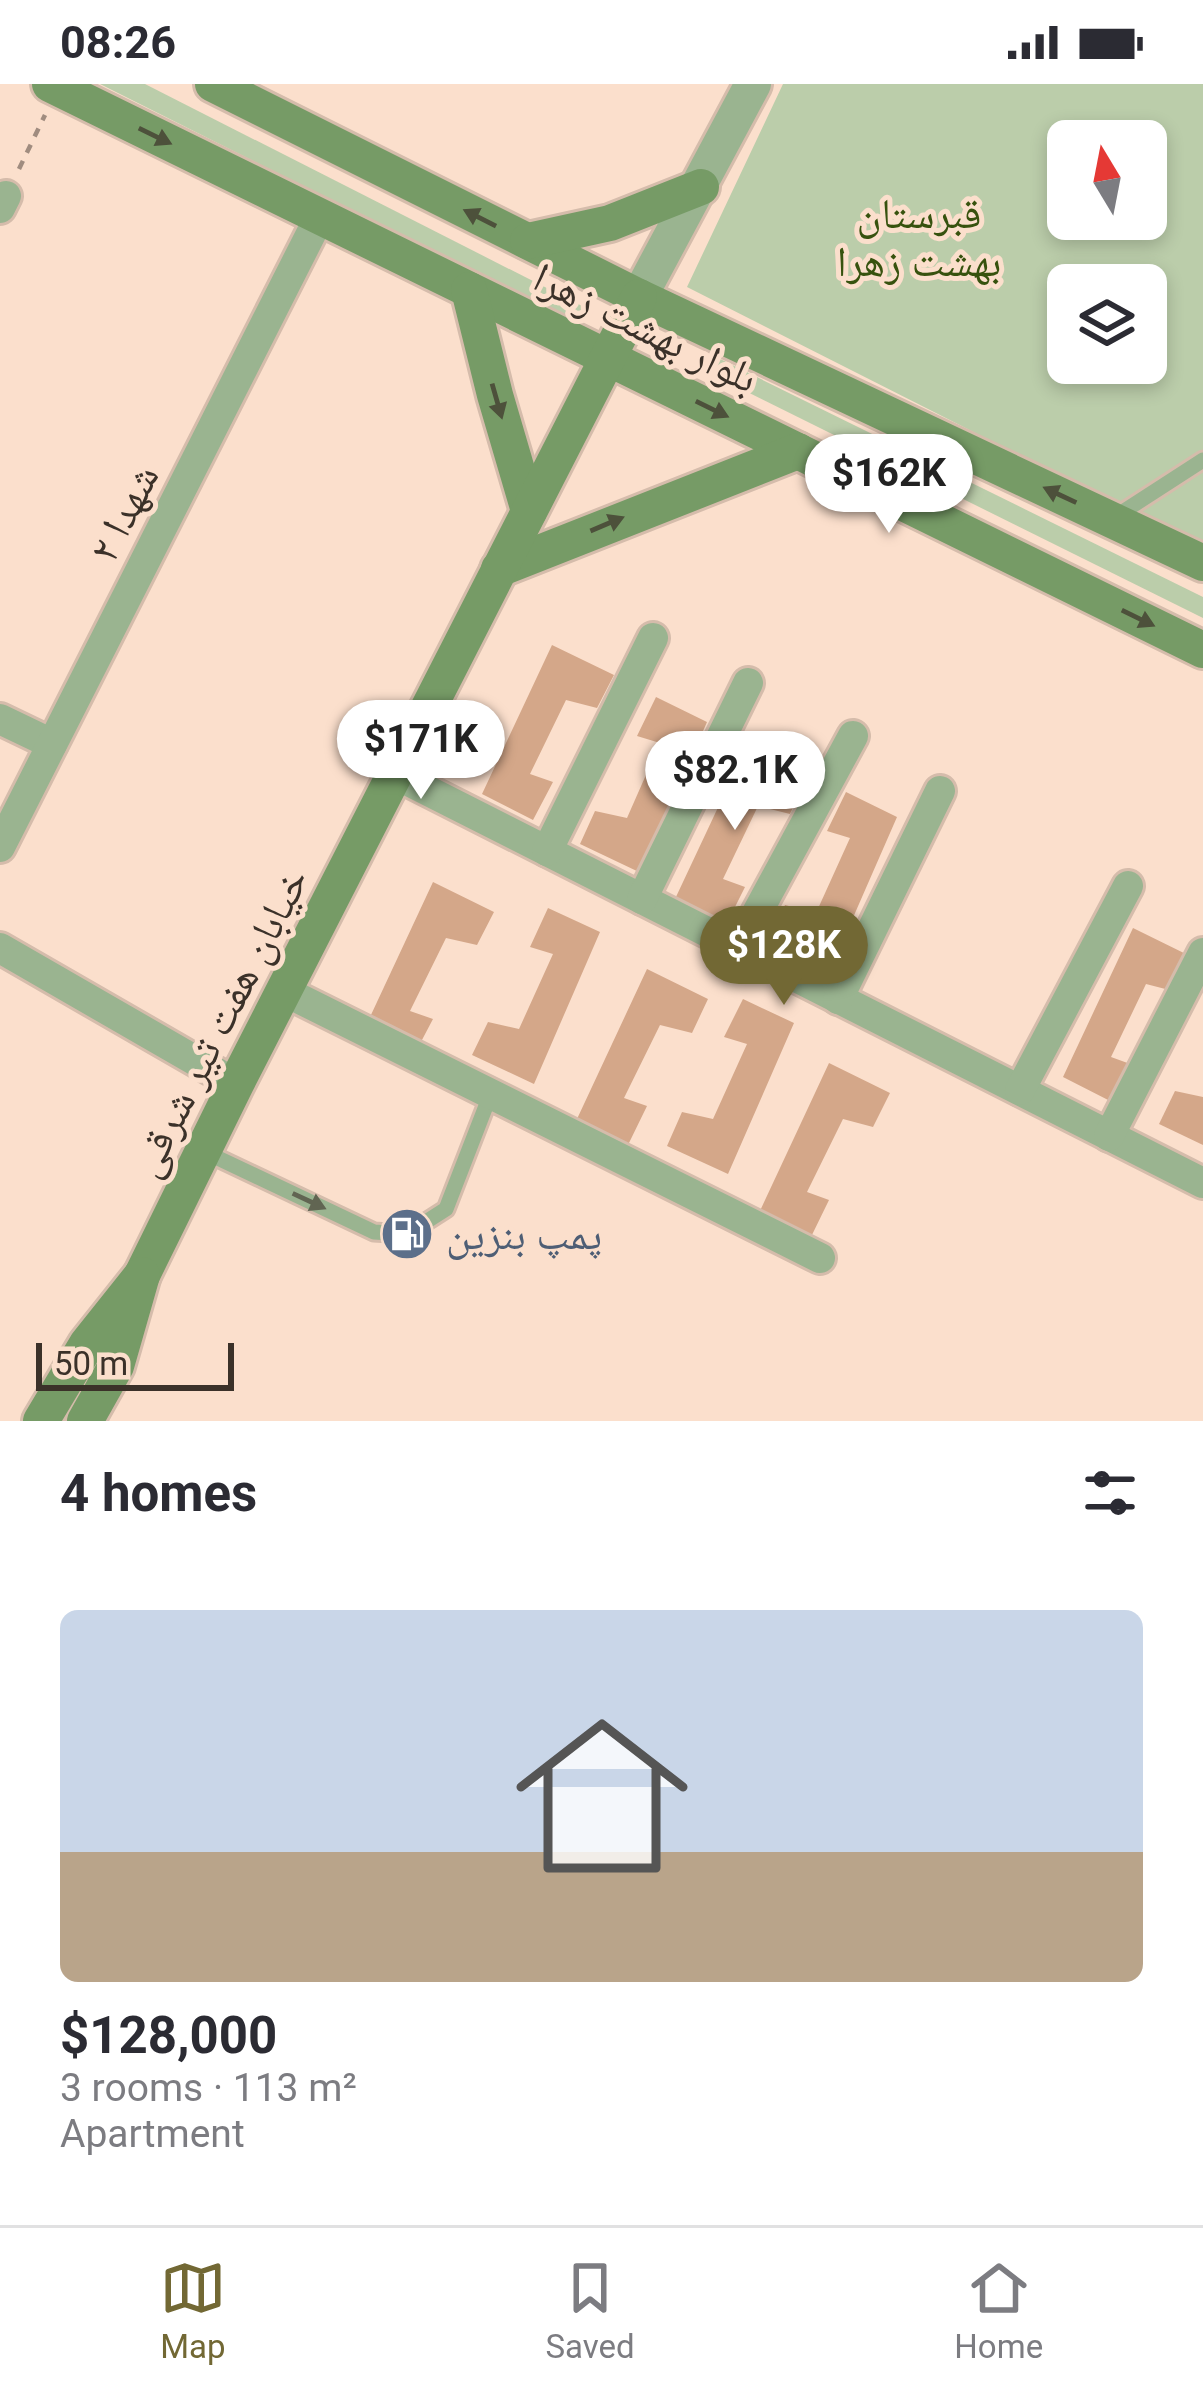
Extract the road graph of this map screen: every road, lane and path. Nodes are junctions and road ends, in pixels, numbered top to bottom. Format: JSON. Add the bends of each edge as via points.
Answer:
{"nodes":[{"id":1,"x":213,"y":84,"type":"edge"},
{"id":2,"x":753,"y":84,"type":"edge"},
{"id":3,"x":54,"y":86,"type":"edge"},
{"id":4,"x":701,"y":187,"type":"junction"},
{"id":5,"x":3,"y":202,"type":"edge"},
{"id":6,"x":320,"y":217,"type":"junction"},
{"id":7,"x":528,"y":241,"type":"junction"},
{"id":8,"x":470,"y":290,"type":"junction"},
{"id":9,"x":639,"y":297,"type":"junction"},
{"id":10,"x":607,"y":358,"type":"junction"},
{"id":11,"x":798,"y":451,"type":"junction"},
{"id":12,"x":1203,"y":460,"type":"edge"},
{"id":13,"x":529,"y":511,"type":"junction"},
{"id":14,"x":1112,"y":519,"type":"junction"},
{"id":15,"x":1203,"y":563,"type":"edge"},
{"id":16,"x":499,"y":569,"type":"junction"},
{"id":17,"x":653,"y":638,"type":"dead end"},
{"id":18,"x":1203,"y":650,"type":"edge"},
{"id":19,"x":748,"y":683,"type":"dead end"},
{"id":20,"x":0,"y":719,"type":"edge"},
{"id":21,"x":853,"y":736,"type":"dead end"},
{"id":22,"x":52,"y":744,"type":"junction"},
{"id":23,"x":394,"y":774,"type":"junction"},
{"id":24,"x":940,"y":791,"type":"dead end"},
{"id":25,"x":0,"y":847,"type":"edge"},
{"id":26,"x":547,"y":851,"type":"junction"},
{"id":27,"x":1128,"y":886,"type":"dead end"},
{"id":28,"x":642,"y":899,"type":"junction"},
{"id":29,"x":0,"y":948,"type":"edge"},
{"id":30,"x":738,"y":948,"type":"junction"},
{"id":31,"x":1203,"y":953,"type":"edge"},
{"id":32,"x":284,"y":991,"type":"junction"},
{"id":33,"x":838,"y":999,"type":"junction"},
{"id":34,"x":236,"y":1084,"type":"junction"},
{"id":35,"x":1020,"y":1090,"type":"junction"},
{"id":36,"x":490,"y":1094,"type":"junction"},
{"id":37,"x":1109,"y":1136,"type":"junction"},
{"id":38,"x":203,"y":1151,"type":"junction"},
{"id":39,"x":1202,"y":1179,"type":"edge"},
{"id":40,"x":820,"y":1258,"type":"dead end"},
{"id":41,"x":142,"y":1275,"type":"junction"},
{"id":42,"x":41,"y":1421,"type":"edge"},
{"id":43,"x":85,"y":1421,"type":"edge"}],
"edges":[{"from":7,"to":1,"type":"main road","name":"بلوار بهشت زهرا","one_way":true},
{"from":2,"to":4,"type":"street"},
{"from":3,"to":5,"type":"path"},
{"from":3,"to":6,"type":"main road","name":"بلوار بهشت زهرا","one_way":true},
{"from":4,"to":7,"type":"main road","via":[[610,223]]},
{"from":4,"to":9,"type":"street"},
{"from":6,"to":8,"type":"main road","name":"بلوار بهشت زهرا"},
{"from":6,"to":22,"type":"street","name":"شهدا ۲"},
{"from":7,"to":9,"type":"main road","name":"بلوار بهشت زهرا"},
{"from":8,"to":10,"type":"main road","name":"بلوار بهشت زهرا"},
{"from":8,"to":13,"type":"main road","one_way":true},
{"from":9,"to":10,"type":"main road","name":"خیابان هفت تیر شرقی"},
{"from":14,"to":9,"type":"main road","name":"بلوار بهشت زهرا","one_way":true},
{"from":10,"to":11,"type":"main road","name":"بلوار بهشت زهرا","one_way":true},
{"from":10,"to":13,"type":"main road","name":"خیابان هفت تیر شرقی"},
{"from":16,"to":11,"type":"main road","one_way":true},
{"from":11,"to":18,"type":"main road","name":"بلوار بهشت زهرا","one_way":true},
{"from":12,"to":14,"type":"lane"},
{"from":13,"to":16,"type":"main road","name":"خیابان هفت تیر شرقی"},
{"from":14,"to":15,"type":"main road","name":"بلوار بهشت زهرا"},
{"from":16,"to":23,"type":"main road","name":"خیابان هفت تیر شرقی"},
{"from":17,"to":26,"type":"street"},
{"from":19,"to":28,"type":"street"},
{"from":20,"to":22,"type":"street"},
{"from":21,"to":30,"type":"street"},
{"from":22,"to":25,"type":"street","name":"شهدا ۲"},
{"from":23,"to":26,"type":"street"},
{"from":23,"to":32,"type":"main road","name":"خیابان هفت تیر شرقی"},
{"from":24,"to":33,"type":"street"},
{"from":26,"to":28,"type":"street"},
{"from":27,"to":35,"type":"street"},
{"from":28,"to":30,"type":"street"},
{"from":29,"to":34,"type":"street"},
{"from":30,"to":33,"type":"street"},
{"from":31,"to":37,"type":"street"},
{"from":32,"to":34,"type":"main road","name":"خیابان هفت تیر شرقی"},
{"from":32,"to":36,"type":"street"},
{"from":33,"to":35,"type":"street"},
{"from":34,"to":38,"type":"main road","name":"خیابان هفت تیر شرقی"},
{"from":35,"to":37,"type":"street"},
{"from":38,"to":36,"type":"lane","one_way":true,"via":[[374,1232],[407,1234],[446,1209]]},
{"from":36,"to":40,"type":"street"},
{"from":37,"to":39,"type":"street"},
{"from":38,"to":41,"type":"main road","name":"خیابان هفت تیر شرقی"},
{"from":41,"to":42,"type":"main road","name":"خیابان هفت تیر شرقی"},
{"from":41,"to":43,"type":"main road","name":"خیابان هفت تیر شرقی","via":[[116,1366]]}]}
